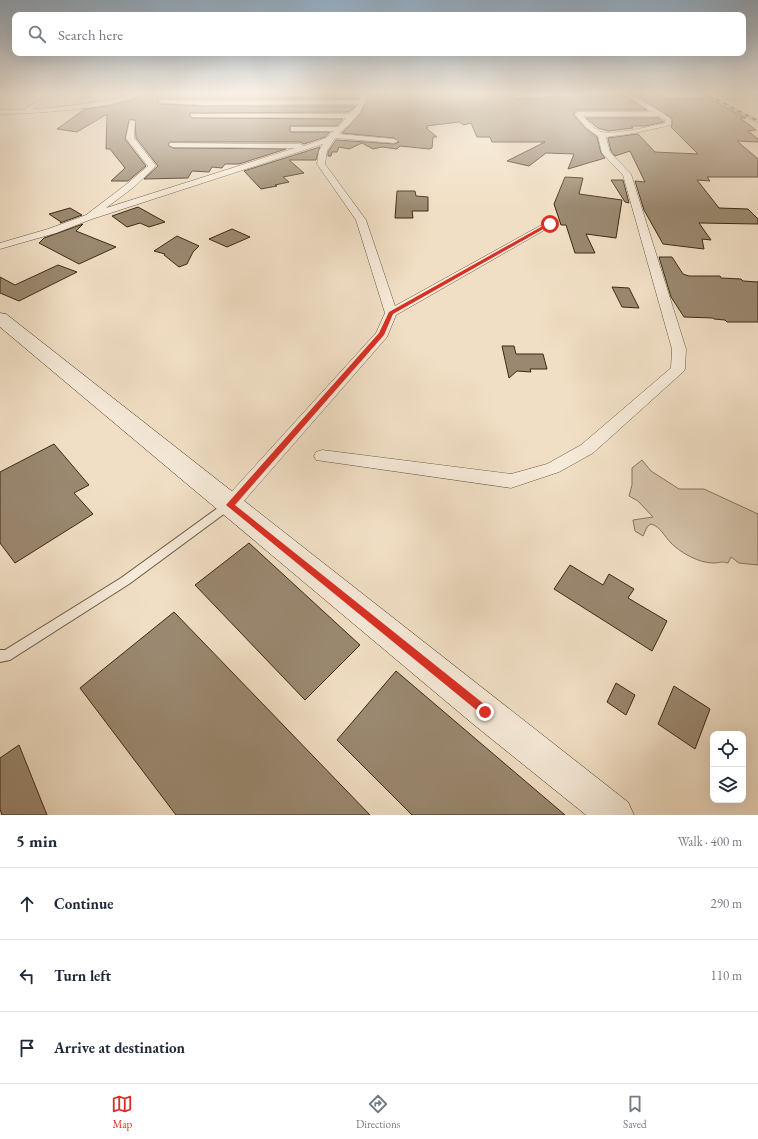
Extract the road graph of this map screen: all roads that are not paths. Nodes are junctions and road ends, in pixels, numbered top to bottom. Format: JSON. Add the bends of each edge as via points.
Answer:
{"nodes":[{"id":1,"x":131,"y":132,"type":"edge"},
{"id":2,"x":337,"y":132,"type":"edge"},
{"id":3,"x":596,"y":132,"type":"edge"},
{"id":4,"x":626,"y":132,"type":"edge"},
{"id":5,"x":602,"y":135,"type":"junction"},
{"id":6,"x":326,"y":141,"type":"junction"},
{"id":7,"x":394,"y":141,"type":"dead end"},
{"id":8,"x":173,"y":145,"type":"dead end"},
{"id":9,"x":298,"y":146,"type":"junction"},
{"id":10,"x":307,"y":148,"type":"junction"},
{"id":11,"x":89,"y":216,"type":"junction"},
{"id":12,"x":550,"y":224,"type":"dead end"},
{"id":13,"x":0,"y":246,"type":"edge"},
{"id":14,"x":391,"y":313,"type":"junction"},
{"id":15,"x":0,"y":318,"type":"edge"},
{"id":16,"x":322,"y":456,"type":"dead end"},
{"id":17,"x":230,"y":505,"type":"junction"},
{"id":18,"x":0,"y":656,"type":"edge"},
{"id":19,"x":615,"y":815,"type":"edge"}],
"edges":[{"from":1,"to":11,"type":"street","via":[[130,138],[152,166]]},
{"from":2,"to":6,"type":"street"},
{"from":3,"to":5,"type":"street"},
{"from":4,"to":5,"type":"street"},
{"from":5,"to":16,"type":"street","via":[[606,153],[627,174],[679,349],[678,369],[588,449],[553,468],[511,481]]},
{"from":6,"to":7,"type":"street"},
{"from":6,"to":9,"type":"street"},
{"from":6,"to":10,"type":"street"},
{"from":6,"to":14,"type":"street","via":[[321,164],[361,220]]},
{"from":8,"to":9,"type":"street"},
{"from":9,"to":10,"type":"street"},
{"from":10,"to":11,"type":"street"},
{"from":11,"to":13,"type":"street","via":[[52,231]]},
{"from":12,"to":14,"type":"street"},
{"from":14,"to":17,"type":"street","via":[[382,334]]},
{"from":15,"to":17,"type":"main road"},
{"from":17,"to":18,"type":"lane","via":[[125,581],[6,656]]},
{"from":17,"to":19,"type":"main road"}]}
